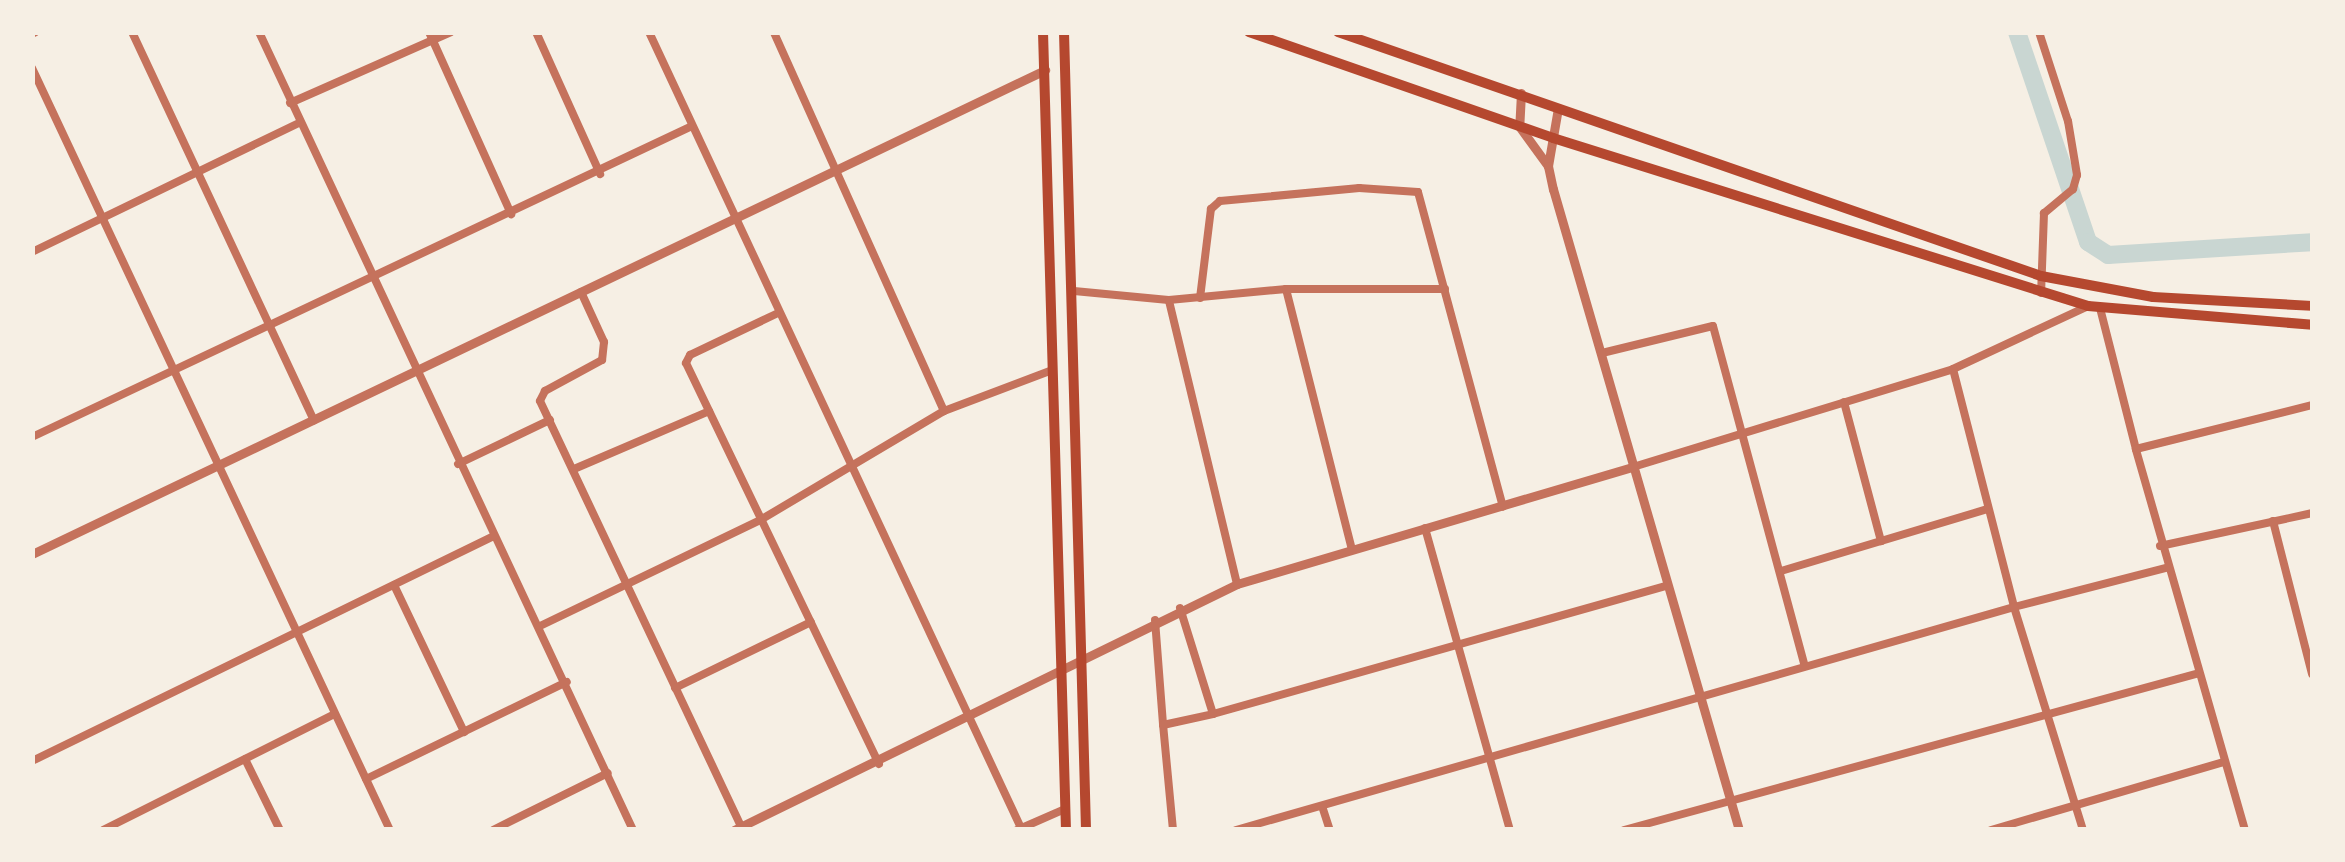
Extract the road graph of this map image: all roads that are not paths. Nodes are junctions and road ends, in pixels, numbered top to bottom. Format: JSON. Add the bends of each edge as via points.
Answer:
{"nodes":[{"id":1,"x":132,"y":32,"type":"edge"},
{"id":2,"x":259,"y":32,"type":"edge"},
{"id":3,"x":451,"y":32,"type":"edge"},
{"id":4,"x":536,"y":32,"type":"edge"},
{"id":5,"x":648,"y":32,"type":"edge"},
{"id":6,"x":774,"y":32,"type":"edge"},
{"id":7,"x":1044,"y":32,"type":"edge"},
{"id":8,"x":1064,"y":32,"type":"edge"},
{"id":9,"x":1249,"y":32,"type":"edge"},
{"id":10,"x":1338,"y":32,"type":"edge"},
{"id":11,"x":2038,"y":32,"type":"edge"},
{"id":12,"x":431,"y":37,"type":"edge"},
{"id":13,"x":32,"y":68,"type":"edge"},
{"id":14,"x":1045,"y":70,"type":"junction"},
{"id":15,"x":1521,"y":93,"type":"junction"},
{"id":16,"x":290,"y":103,"type":"junction"},
{"id":17,"x":1558,"y":108,"type":"junction"},
{"id":18,"x":300,"y":124,"type":"junction"},
{"id":19,"x":1519,"y":126,"type":"junction"},
{"id":20,"x":690,"y":127,"type":"junction"},
{"id":21,"x":1552,"y":138,"type":"junction"},
{"id":22,"x":1548,"y":166,"type":"junction"},
{"id":23,"x":836,"y":171,"type":"junction"},
{"id":24,"x":199,"y":173,"type":"junction"},
{"id":25,"x":600,"y":174,"type":"junction"},
{"id":26,"x":511,"y":214,"type":"junction"},
{"id":27,"x":105,"y":219,"type":"junction"},
{"id":28,"x":734,"y":220,"type":"junction"},
{"id":29,"x":32,"y":252,"type":"edge"},
{"id":30,"x":2042,"y":276,"type":"junction"},
{"id":31,"x":374,"y":279,"type":"junction"},
{"id":32,"x":1286,"y":289,"type":"junction"},
{"id":33,"x":1445,"y":289,"type":"junction"},
{"id":34,"x":1074,"y":291,"type":"junction"},
{"id":35,"x":581,"y":292,"type":"junction"},
{"id":36,"x":2041,"y":293,"type":"junction"},
{"id":37,"x":1200,"y":298,"type":"junction"},
{"id":38,"x":1169,"y":300,"type":"junction"},
{"id":39,"x":2312,"y":306,"type":"edge"},
{"id":40,"x":2094,"y":307,"type":"junction"},
{"id":41,"x":776,"y":314,"type":"junction"},
{"id":42,"x":2312,"y":325,"type":"edge"},
{"id":43,"x":270,"y":328,"type":"junction"},
{"id":44,"x":1602,"y":354,"type":"junction"},
{"id":45,"x":1952,"y":369,"type":"junction"},
{"id":46,"x":1050,"y":371,"type":"junction"},
{"id":47,"x":174,"y":372,"type":"junction"},
{"id":48,"x":417,"y":373,"type":"junction"},
{"id":49,"x":1844,"y":402,"type":"junction"},
{"id":50,"x":2312,"y":405,"type":"edge"},
{"id":51,"x":709,"y":411,"type":"junction"},
{"id":52,"x":944,"y":411,"type":"junction"},
{"id":53,"x":550,"y":420,"type":"junction"},
{"id":54,"x":314,"y":422,"type":"junction"},
{"id":55,"x":1741,"y":433,"type":"junction"},
{"id":56,"x":32,"y":438,"type":"edge"},
{"id":57,"x":2136,"y":449,"type":"junction"},
{"id":58,"x":458,"y":464,"type":"junction"},
{"id":59,"x":214,"y":466,"type":"junction"},
{"id":60,"x":1633,"y":466,"type":"junction"},
{"id":61,"x":851,"y":468,"type":"junction"},
{"id":62,"x":574,"y":469,"type":"junction"},
{"id":63,"x":1502,"y":507,"type":"junction"},
{"id":64,"x":1988,"y":509,"type":"junction"},
{"id":65,"x":2312,"y":513,"type":"edge"},
{"id":66,"x":762,"y":519,"type":"junction"},
{"id":67,"x":2273,"y":521,"type":"junction"},
{"id":68,"x":1425,"y":528,"type":"junction"},
{"id":69,"x":494,"y":536,"type":"junction"},
{"id":70,"x":1881,"y":542,"type":"junction"},
{"id":71,"x":2160,"y":546,"type":"junction"},
{"id":72,"x":1352,"y":549,"type":"junction"},
{"id":73,"x":32,"y":554,"type":"edge"},
{"id":74,"x":2166,"y":568,"type":"junction"},
{"id":75,"x":1781,"y":570,"type":"junction"},
{"id":76,"x":1237,"y":584,"type":"junction"},
{"id":77,"x":394,"y":585,"type":"junction"},
{"id":78,"x":626,"y":586,"type":"junction"},
{"id":79,"x":1665,"y":586,"type":"junction"},
{"id":80,"x":2014,"y":607,"type":"junction"},
{"id":81,"x":1180,"y":608,"type":"junction"},
{"id":82,"x":1156,"y":620,"type":"junction"},
{"id":83,"x":811,"y":622,"type":"junction"},
{"id":84,"x":540,"y":626,"type":"junction"},
{"id":85,"x":296,"y":634,"type":"junction"},
{"id":86,"x":1457,"y":642,"type":"junction"},
{"id":87,"x":1083,"y":656,"type":"junction"},
{"id":88,"x":1804,"y":666,"type":"junction"},
{"id":89,"x":1062,"y":669,"type":"junction"},
{"id":90,"x":2199,"y":673,"type":"junction"},
{"id":91,"x":2312,"y":674,"type":"edge"},
{"id":92,"x":567,"y":682,"type":"junction"},
{"id":93,"x":675,"y":688,"type":"junction"},
{"id":94,"x":1698,"y":699,"type":"junction"},
{"id":95,"x":2045,"y":712,"type":"junction"},
{"id":96,"x":335,"y":714,"type":"junction"},
{"id":97,"x":1213,"y":714,"type":"junction"},
{"id":98,"x":970,"y":720,"type":"junction"},
{"id":99,"x":1163,"y":725,"type":"junction"},
{"id":100,"x":464,"y":732,"type":"junction"},
{"id":101,"x":1493,"y":757,"type":"junction"},
{"id":102,"x":245,"y":759,"type":"junction"},
{"id":103,"x":32,"y":760,"type":"edge"},
{"id":104,"x":2224,"y":762,"type":"junction"},
{"id":105,"x":878,"y":764,"type":"junction"},
{"id":106,"x":608,"y":773,"type":"junction"},
{"id":107,"x":366,"y":778,"type":"junction"},
{"id":108,"x":1730,"y":800,"type":"junction"},
{"id":109,"x":2076,"y":804,"type":"junction"},
{"id":110,"x":1322,"y":806,"type":"junction"},
{"id":111,"x":1065,"y":809,"type":"junction"},
{"id":112,"x":737,"y":828,"type":"edge"},
{"id":113,"x":1019,"y":828,"type":"edge"},
{"id":114,"x":105,"y":829,"type":"edge"},
{"id":115,"x":280,"y":830,"type":"edge"},
{"id":116,"x":390,"y":830,"type":"edge"},
{"id":117,"x":493,"y":830,"type":"edge"},
{"id":118,"x":633,"y":830,"type":"edge"},
{"id":119,"x":1066,"y":830,"type":"edge"},
{"id":120,"x":1086,"y":830,"type":"edge"},
{"id":121,"x":1173,"y":830,"type":"edge"},
{"id":122,"x":1236,"y":830,"type":"edge"},
{"id":123,"x":1330,"y":830,"type":"edge"},
{"id":124,"x":1510,"y":830,"type":"edge"},
{"id":125,"x":1624,"y":830,"type":"edge"},
{"id":126,"x":1739,"y":830,"type":"edge"},
{"id":127,"x":1991,"y":830,"type":"edge"},
{"id":128,"x":2083,"y":830,"type":"edge"},
{"id":129,"x":2245,"y":830,"type":"edge"}],
"edges":[{"from":1,"to":24,"type":"street"},
{"from":2,"to":16,"type":"street"},
{"from":3,"to":12,"type":"street"},
{"from":4,"to":25,"type":"street"},
{"from":5,"to":20,"type":"street"},
{"from":6,"to":23,"type":"street"},
{"from":7,"to":14,"type":"main road"},
{"from":8,"to":34,"type":"main road"},
{"from":9,"to":19,"type":"main road"},
{"from":10,"to":15,"type":"main road"},
{"from":11,"to":30,"type":"street","via":[[2068,122],[2073,189],[2044,213]]},
{"from":12,"to":16,"type":"street"},
{"from":12,"to":26,"type":"street"},
{"from":13,"to":27,"type":"street"},
{"from":14,"to":23,"type":"street"},
{"from":14,"to":46,"type":"main road"},
{"from":15,"to":17,"type":"main road"},
{"from":15,"to":19,"type":"street"},
{"from":16,"to":18,"type":"street"},
{"from":17,"to":21,"type":"street"},
{"from":17,"to":30,"type":"main road"},
{"from":18,"to":24,"type":"street"},
{"from":18,"to":31,"type":"street"},
{"from":19,"to":21,"type":"main road"},
{"from":19,"to":22,"type":"street"},
{"from":20,"to":25,"type":"street"},
{"from":20,"to":28,"type":"street"},
{"from":21,"to":22,"type":"street"},
{"from":21,"to":36,"type":"main road"},
{"from":22,"to":44,"type":"street"},
{"from":23,"to":28,"type":"street"},
{"from":23,"to":52,"type":"street"},
{"from":24,"to":27,"type":"street"},
{"from":24,"to":43,"type":"street"},
{"from":25,"to":26,"type":"street"},
{"from":26,"to":31,"type":"street"},
{"from":27,"to":29,"type":"street"},
{"from":27,"to":47,"type":"street"},
{"from":28,"to":35,"type":"street"},
{"from":28,"to":41,"type":"street"},
{"from":30,"to":36,"type":"street"},
{"from":30,"to":39,"type":"main road","via":[[2153,298]]},
{"from":31,"to":43,"type":"street"},
{"from":31,"to":48,"type":"street"},
{"from":32,"to":33,"type":"street"},
{"from":32,"to":37,"type":"street"},
{"from":32,"to":72,"type":"street"},
{"from":33,"to":37,"type":"street","via":[[1418,192],[1359,188],[1220,200],[1211,209]]},
{"from":33,"to":63,"type":"street"},
{"from":34,"to":38,"type":"street"},
{"from":34,"to":87,"type":"main road"},
{"from":35,"to":48,"type":"street"},
{"from":35,"to":53,"type":"street","via":[[605,352],[596,367],[540,396]]},
{"from":36,"to":40,"type":"main road"},
{"from":37,"to":38,"type":"street"},
{"from":38,"to":76,"type":"street"},
{"from":40,"to":42,"type":"main road"},
{"from":40,"to":45,"type":"street"},
{"from":40,"to":57,"type":"street"},
{"from":41,"to":51,"type":"street","via":[[687,358]]},
{"from":41,"to":61,"type":"street"},
{"from":43,"to":47,"type":"street"},
{"from":43,"to":54,"type":"street"},
{"from":44,"to":55,"type":"street","via":[[1713,326]]},
{"from":44,"to":60,"type":"street"},
{"from":45,"to":49,"type":"street"},
{"from":45,"to":64,"type":"street"},
{"from":46,"to":52,"type":"street"},
{"from":46,"to":89,"type":"main road"},
{"from":47,"to":56,"type":"street"},
{"from":47,"to":59,"type":"street"},
{"from":48,"to":54,"type":"street"},
{"from":48,"to":58,"type":"street"},
{"from":49,"to":55,"type":"street"},
{"from":49,"to":70,"type":"street"},
{"from":50,"to":57,"type":"street"},
{"from":51,"to":62,"type":"street"},
{"from":51,"to":66,"type":"street"},
{"from":52,"to":61,"type":"street"},
{"from":53,"to":58,"type":"street"},
{"from":53,"to":62,"type":"street"},
{"from":54,"to":59,"type":"street"},
{"from":55,"to":60,"type":"street"},
{"from":55,"to":75,"type":"street"},
{"from":57,"to":71,"type":"street"},
{"from":58,"to":69,"type":"street"},
{"from":59,"to":73,"type":"street"},
{"from":59,"to":85,"type":"street"},
{"from":60,"to":63,"type":"street"},
{"from":60,"to":79,"type":"street"},
{"from":61,"to":66,"type":"street"},
{"from":61,"to":98,"type":"street"},
{"from":62,"to":78,"type":"street"},
{"from":63,"to":68,"type":"street"},
{"from":64,"to":70,"type":"street"},
{"from":64,"to":80,"type":"street"},
{"from":65,"to":67,"type":"street"},
{"from":66,"to":78,"type":"street"},
{"from":66,"to":83,"type":"street"},
{"from":67,"to":71,"type":"street"},
{"from":67,"to":91,"type":"street"},
{"from":68,"to":72,"type":"street"},
{"from":68,"to":86,"type":"street"},
{"from":69,"to":77,"type":"street"},
{"from":69,"to":84,"type":"street"},
{"from":70,"to":75,"type":"street"},
{"from":71,"to":74,"type":"street"},
{"from":72,"to":76,"type":"street"},
{"from":74,"to":80,"type":"street"},
{"from":74,"to":90,"type":"street"},
{"from":75,"to":88,"type":"street"},
{"from":76,"to":81,"type":"street"},
{"from":77,"to":85,"type":"street"},
{"from":77,"to":100,"type":"street"},
{"from":78,"to":84,"type":"street"},
{"from":78,"to":93,"type":"street"},
{"from":79,"to":86,"type":"street"},
{"from":79,"to":94,"type":"street"},
{"from":80,"to":88,"type":"street"},
{"from":80,"to":95,"type":"street"},
{"from":81,"to":82,"type":"street"},
{"from":81,"to":97,"type":"street"},
{"from":82,"to":87,"type":"street"},
{"from":82,"to":99,"type":"street"},
{"from":83,"to":93,"type":"street"},
{"from":83,"to":105,"type":"street"},
{"from":84,"to":92,"type":"street"},
{"from":85,"to":96,"type":"street"},
{"from":85,"to":103,"type":"street"},
{"from":86,"to":97,"type":"street"},
{"from":86,"to":101,"type":"street"},
{"from":87,"to":89,"type":"street"},
{"from":87,"to":120,"type":"main road"},
{"from":88,"to":94,"type":"street"},
{"from":89,"to":98,"type":"street"},
{"from":89,"to":111,"type":"main road"},
{"from":90,"to":95,"type":"street"},
{"from":90,"to":104,"type":"street"},
{"from":92,"to":100,"type":"street"},
{"from":92,"to":106,"type":"street"},
{"from":93,"to":112,"type":"street"},
{"from":94,"to":101,"type":"street"},
{"from":94,"to":108,"type":"street"},
{"from":95,"to":108,"type":"street"},
{"from":95,"to":109,"type":"street"},
{"from":96,"to":102,"type":"street"},
{"from":96,"to":107,"type":"street"},
{"from":97,"to":99,"type":"street"},
{"from":98,"to":105,"type":"street"},
{"from":98,"to":113,"type":"street"},
{"from":99,"to":121,"type":"street"},
{"from":100,"to":107,"type":"street"},
{"from":101,"to":110,"type":"street"},
{"from":101,"to":124,"type":"street"},
{"from":102,"to":114,"type":"street"},
{"from":102,"to":115,"type":"street"},
{"from":104,"to":109,"type":"street"},
{"from":104,"to":129,"type":"street"},
{"from":105,"to":112,"type":"street"},
{"from":106,"to":117,"type":"street"},
{"from":106,"to":118,"type":"street"},
{"from":107,"to":116,"type":"street"},
{"from":108,"to":125,"type":"street"},
{"from":108,"to":126,"type":"street"},
{"from":109,"to":127,"type":"street"},
{"from":109,"to":128,"type":"street"},
{"from":110,"to":122,"type":"street"},
{"from":110,"to":123,"type":"street"},
{"from":111,"to":113,"type":"street"},
{"from":111,"to":119,"type":"main road"}]}
